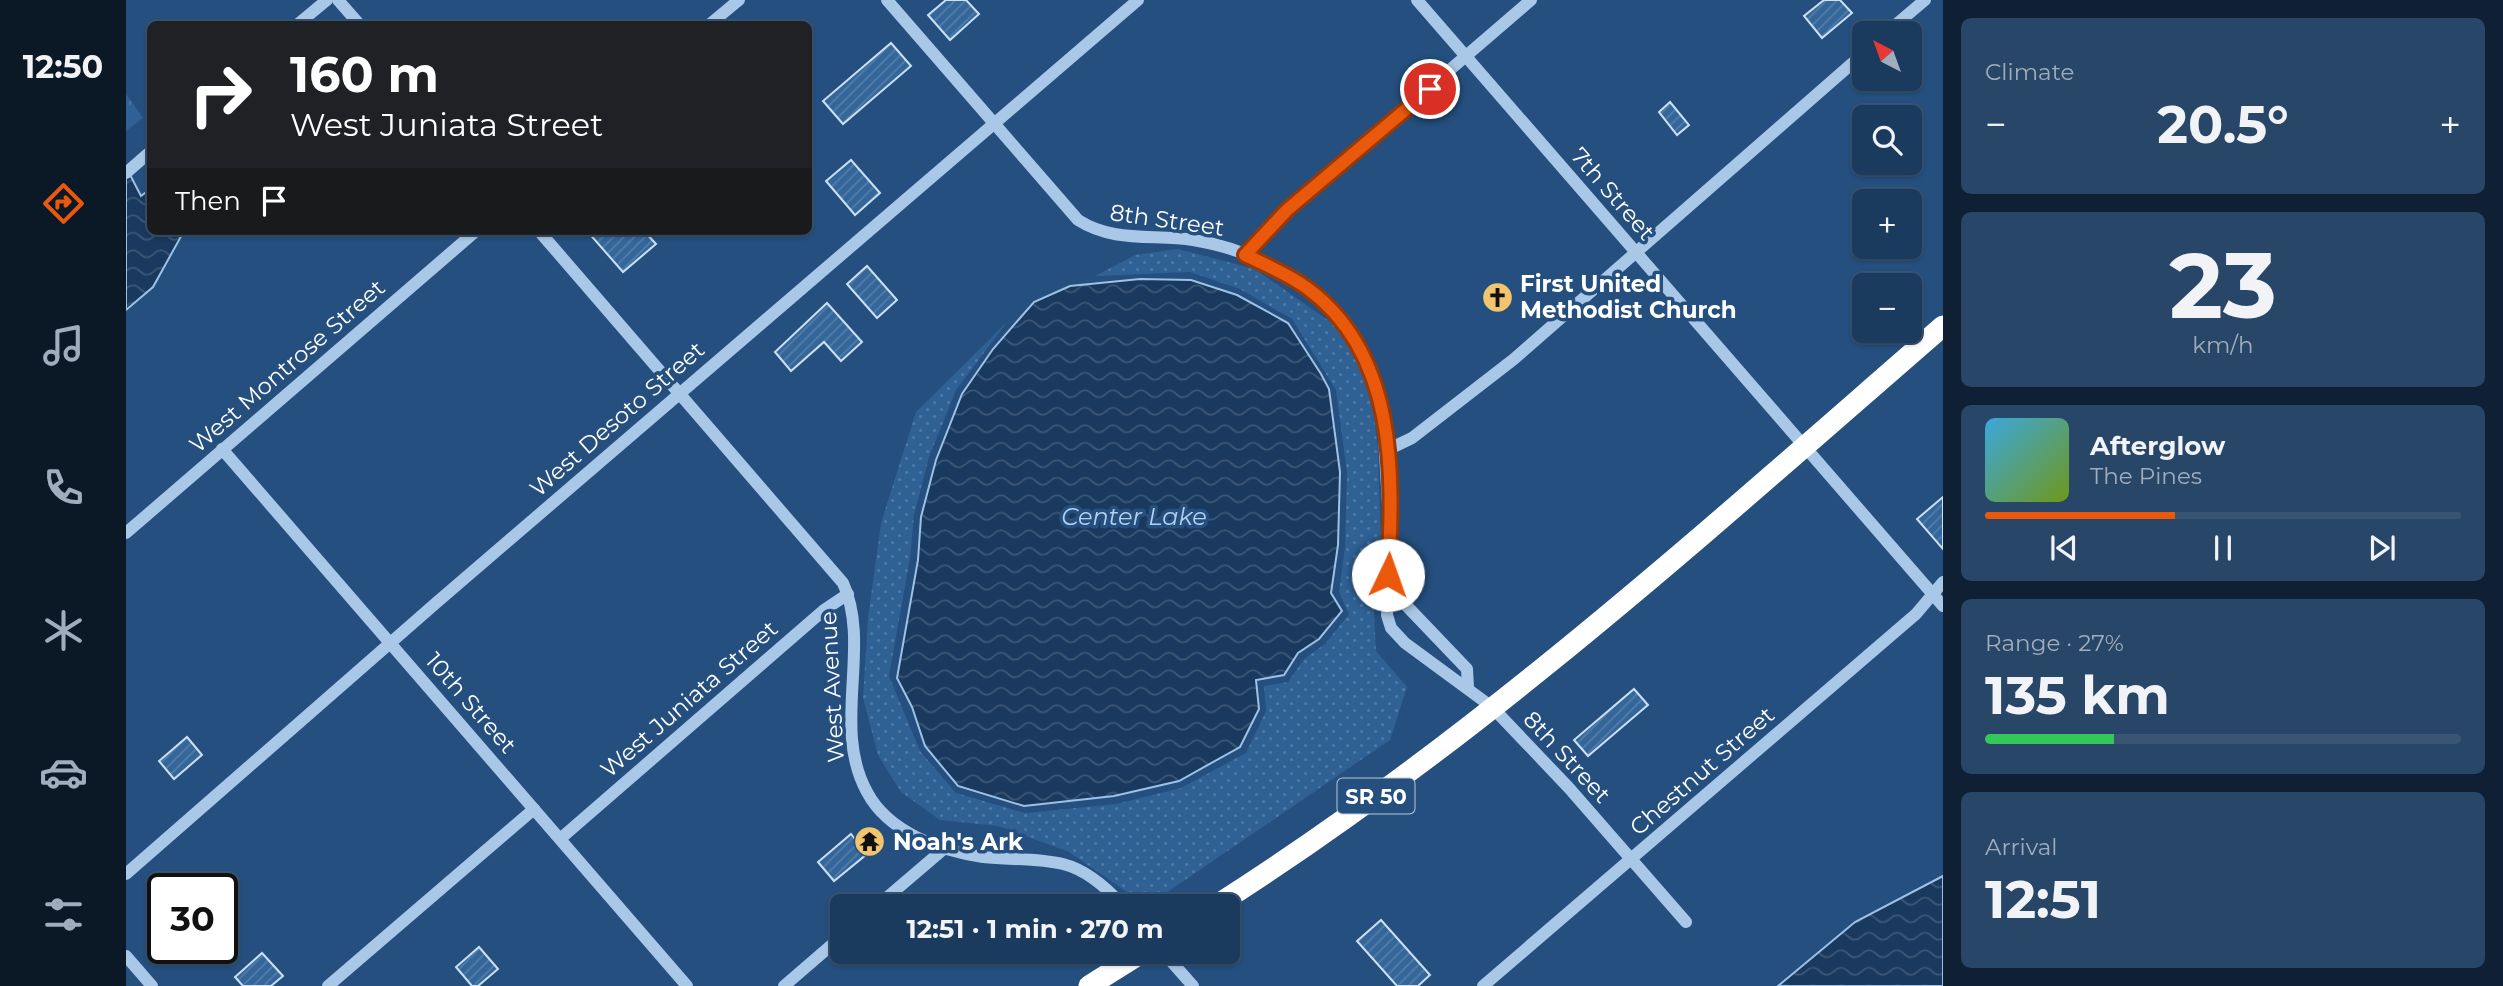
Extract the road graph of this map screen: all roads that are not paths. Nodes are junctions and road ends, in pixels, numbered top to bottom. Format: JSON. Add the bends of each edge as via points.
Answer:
{"nodes":[{"id":1,"x":327,"y":0,"type":"edge"},
{"id":2,"x":338,"y":0,"type":"edge"},
{"id":3,"x":738,"y":0,"type":"edge"},
{"id":4,"x":887,"y":0,"type":"edge"},
{"id":5,"x":1138,"y":0,"type":"edge"},
{"id":6,"x":1417,"y":0,"type":"edge"},
{"id":7,"x":1531,"y":0,"type":"edge"},
{"id":8,"x":1925,"y":0,"type":"edge"},
{"id":9,"x":302,"y":21,"type":"edge"},
{"id":10,"x":356,"y":21,"type":"edge"},
{"id":11,"x":714,"y":21,"type":"edge"},
{"id":12,"x":1900,"y":21,"type":"edge"},
{"id":13,"x":1467,"y":57,"type":"junction"},
{"id":14,"x":1852,"y":63,"type":"edge"},
{"id":15,"x":995,"y":123,"type":"junction"},
{"id":16,"x":147,"y":155,"type":"edge"},
{"id":17,"x":130,"y":170,"type":"edge"},
{"id":18,"x":471,"y":235,"type":"edge"},
{"id":19,"x":542,"y":235,"type":"edge"},
{"id":20,"x":1634,"y":251,"type":"junction"},
{"id":21,"x":1245,"y":255,"type":"junction"},
{"id":22,"x":1943,"y":326,"type":"edge"},
{"id":23,"x":679,"y":393,"type":"junction"},
{"id":24,"x":1804,"y":447,"type":"junction"},
{"id":25,"x":222,"y":449,"type":"junction"},
{"id":26,"x":1387,"y":450,"type":"junction"},
{"id":27,"x":126,"y":533,"type":"edge"},
{"id":28,"x":1388,"y":575,"type":"junction"},
{"id":29,"x":1943,"y":582,"type":"edge"},
{"id":30,"x":848,"y":594,"type":"junction"},
{"id":31,"x":1933,"y":594,"type":"junction"},
{"id":32,"x":1943,"y":606,"type":"edge"},
{"id":33,"x":391,"y":642,"type":"junction"},
{"id":34,"x":1468,"y":687,"type":"junction"},
{"id":35,"x":1492,"y":707,"type":"junction"},
{"id":36,"x":534,"y":809,"type":"junction"},
{"id":37,"x":559,"y":839,"type":"junction"},
{"id":38,"x":946,"y":847,"type":"junction"},
{"id":39,"x":1632,"y":860,"type":"junction"},
{"id":40,"x":126,"y":874,"type":"edge"},
{"id":41,"x":891,"y":894,"type":"edge"},
{"id":42,"x":1110,"y":894,"type":"edge"},
{"id":43,"x":1232,"y":894,"type":"edge"},
{"id":44,"x":1686,"y":922,"type":"dead end"},
{"id":45,"x":830,"y":946,"type":"edge"},
{"id":46,"x":126,"y":956,"type":"edge"},
{"id":47,"x":1124,"y":964,"type":"edge"},
{"id":48,"x":1174,"y":964,"type":"edge"},
{"id":49,"x":679,"y":983,"type":"edge"},
{"id":50,"x":152,"y":986,"type":"edge"},
{"id":51,"x":328,"y":986,"type":"edge"},
{"id":52,"x":784,"y":986,"type":"edge"},
{"id":53,"x":1089,"y":986,"type":"edge"},
{"id":54,"x":1193,"y":986,"type":"edge"},
{"id":55,"x":1483,"y":986,"type":"edge"}],
"edges":[{"from":1,"to":9,"type":"street"},
{"from":2,"to":10,"type":"street"},
{"from":3,"to":11,"type":"street"},
{"from":4,"to":15,"type":"street","name":"8th Street"},
{"from":5,"to":15,"type":"street","name":"West Desoto Street"},
{"from":6,"to":13,"type":"street","name":"7th Street"},
{"from":7,"to":13,"type":"street"},
{"from":8,"to":12,"type":"street"},
{"from":13,"to":20,"type":"street","name":"7th Street"},
{"from":13,"to":21,"type":"street","via":[[1287,210]]},
{"from":14,"to":20,"type":"street"},
{"from":15,"to":21,"type":"street","name":"8th Street","via":[[1057,199],[1094,230],[1135,238],[1191,240]]},
{"from":15,"to":23,"type":"street","name":"West Desoto Street"},
{"from":16,"to":17,"type":"street"},
{"from":18,"to":25,"type":"street","name":"West Montrose Street"},
{"from":19,"to":23,"type":"street","name":"West Avenue"},
{"from":20,"to":24,"type":"street","name":"7th Street"},
{"from":20,"to":26,"type":"street","via":[[1514,359],[1421,431]]},
{"from":21,"to":26,"type":"street","name":"8th Street","via":[[1308,288],[1345,326],[1376,381]]},
{"from":22,"to":24,"type":"highway","number":"SR 50"},
{"from":23,"to":30,"type":"street","name":"West Avenue","via":[[829,564]]},
{"from":23,"to":33,"type":"street","name":"West Desoto Street"},
{"from":24,"to":31,"type":"street","name":"7th Street"},
{"from":24,"to":35,"type":"highway","number":"SR 50"},
{"from":25,"to":27,"type":"street","name":"West Montrose Street"},
{"from":25,"to":33,"type":"street","name":"10th Street"},
{"from":26,"to":28,"type":"street","name":"8th Street"},
{"from":28,"to":34,"type":"street","name":"8th Street","via":[[1401,600],[1467,670]]},
{"from":28,"to":34,"type":"street","name":"8th Street","via":[[1391,628]]},
{"from":29,"to":31,"type":"street","name":"Chestnut Street"},
{"from":30,"to":37,"type":"street","name":"West Juniata Street"},
{"from":30,"to":38,"type":"street","name":"West Avenue","via":[[853,640],[850,720],[858,773],[887,819],[904,831]]},
{"from":31,"to":32,"type":"street","name":"7th Street"},
{"from":31,"to":39,"type":"street","name":"Chestnut Street","via":[[1916,614]]},
{"from":33,"to":36,"type":"street","name":"10th Street"},
{"from":33,"to":40,"type":"street","name":"West Desoto Street"},
{"from":34,"to":35,"type":"street","name":"8th Street"},
{"from":35,"to":39,"type":"street","name":"8th Street"},
{"from":35,"to":43,"type":"highway","number":"SR 50","via":[[1368,801]]},
{"from":36,"to":37,"type":"street","name":"10th Street"},
{"from":36,"to":51,"type":"street"},
{"from":37,"to":49,"type":"street","name":"10th Street"},
{"from":38,"to":41,"type":"street"},
{"from":38,"to":42,"type":"street","name":"West Avenue","via":[[979,856],[1064,864]]},
{"from":39,"to":44,"type":"street","name":"8th Street"},
{"from":39,"to":55,"type":"street","name":"Chestnut Street"},
{"from":45,"to":52,"type":"street"},
{"from":46,"to":50,"type":"street"},
{"from":47,"to":53,"type":"highway"},
{"from":48,"to":54,"type":"street"}]}
